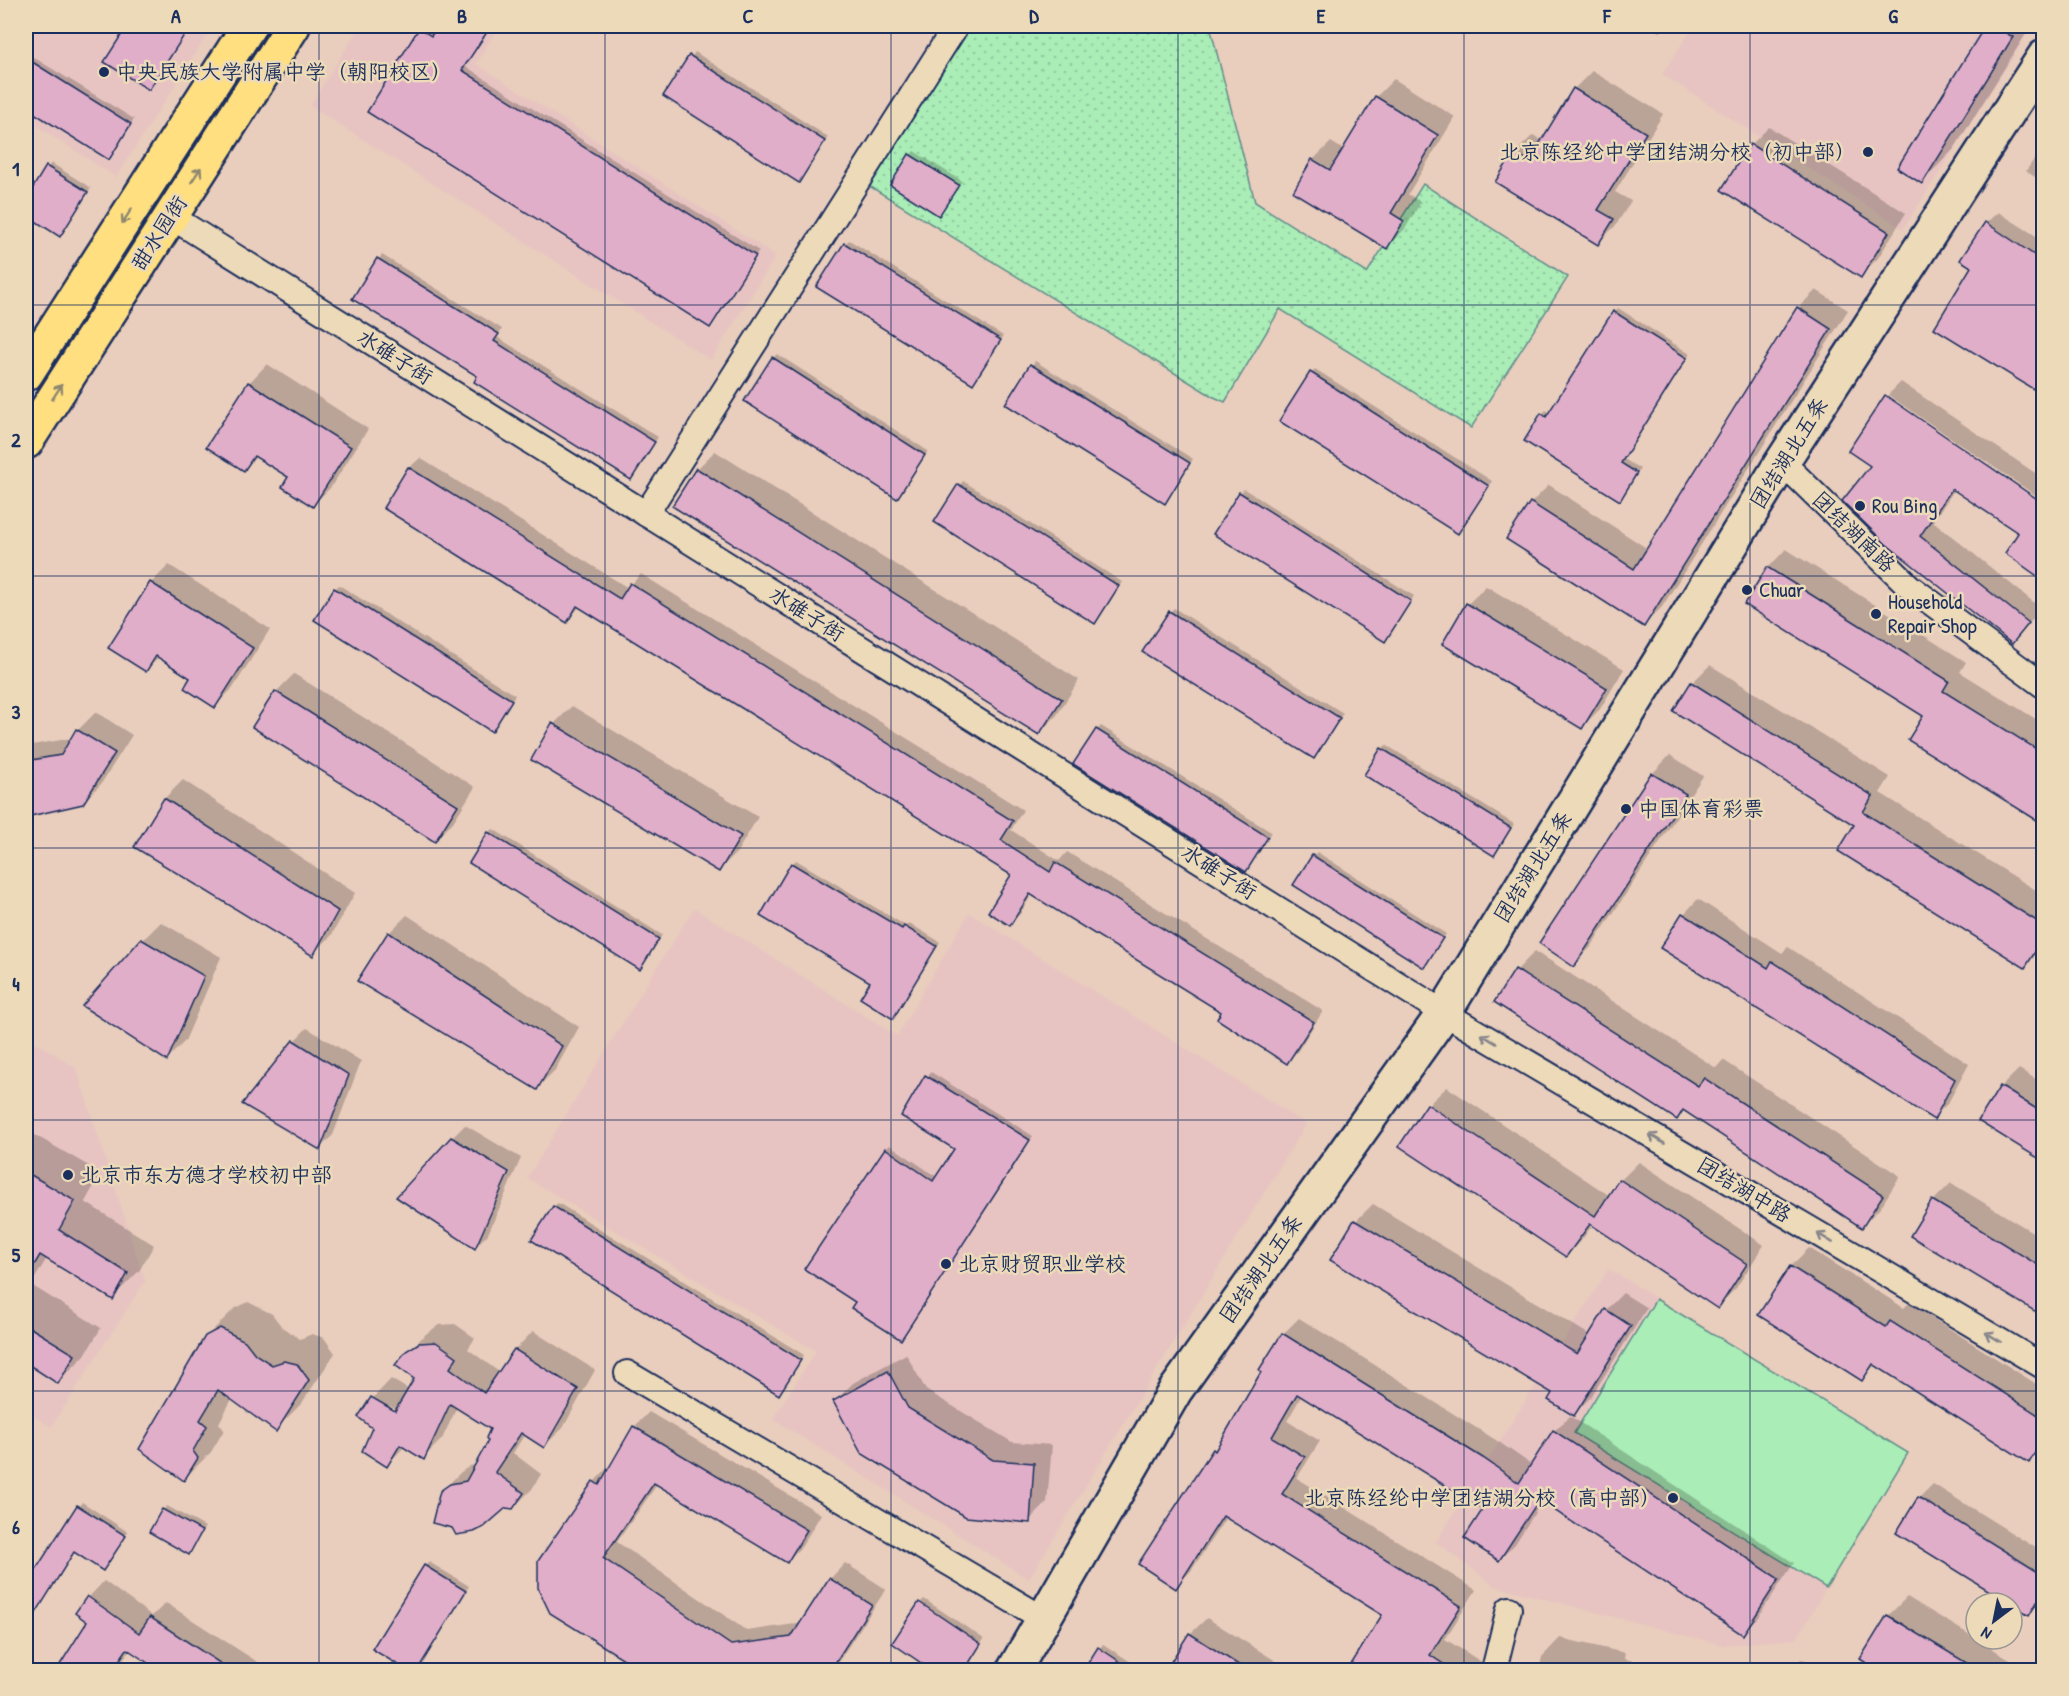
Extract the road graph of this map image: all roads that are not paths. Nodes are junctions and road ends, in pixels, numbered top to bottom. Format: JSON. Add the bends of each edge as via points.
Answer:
{"nodes":[{"id":1,"x":249,"y":26,"type":"edge"},
{"id":2,"x":294,"y":26,"type":"edge"},
{"id":3,"x":956,"y":26,"type":"edge"},
{"id":4,"x":2043,"y":57,"type":"edge"},
{"id":5,"x":170,"y":216,"type":"junction"},
{"id":6,"x":26,"y":374,"type":"edge"},
{"id":7,"x":26,"y":442,"type":"edge"},
{"id":8,"x":1782,"y":462,"type":"junction"},
{"id":9,"x":646,"y":514,"type":"junction"},
{"id":10,"x":2043,"y":686,"type":"edge"},
{"id":11,"x":1444,"y":1013,"type":"junction"},
{"id":12,"x":2043,"y":1367,"type":"edge"},
{"id":13,"x":627,"y":1373,"type":"dead end"},
{"id":14,"x":1509,"y":1609,"type":"dead end"},
{"id":15,"x":1044,"y":1619,"type":"junction"},
{"id":16,"x":1014,"y":1671,"type":"edge"},
{"id":17,"x":1494,"y":1671,"type":"edge"}],
"edges":[{"from":1,"to":6,"type":"main road","name":"甜水园街","one_way":true},
{"from":5,"to":2,"type":"main road","name":"甜水园街","one_way":true},
{"from":3,"to":9,"type":"street"},
{"from":4,"to":8,"type":"street","name":"团结湖北五条"},
{"from":7,"to":5,"type":"main road","name":"甜水园街","one_way":true},
{"from":5,"to":9,"type":"street","name":"水碓子街"},
{"from":8,"to":10,"type":"street","name":"团结湖南路","via":[[1910,587]]},
{"from":8,"to":11,"type":"street","name":"团结湖北五条"},
{"from":9,"to":11,"type":"street","name":"水碓子街"},
{"from":12,"to":11,"type":"street","name":"团结湖中路","one_way":true},
{"from":11,"to":15,"type":"street","name":"团结湖北五条","via":[[1175,1391]]},
{"from":13,"to":15,"type":"street"},
{"from":14,"to":17,"type":"street"},
{"from":15,"to":16,"type":"street","name":"团结湖北五条"}]}
